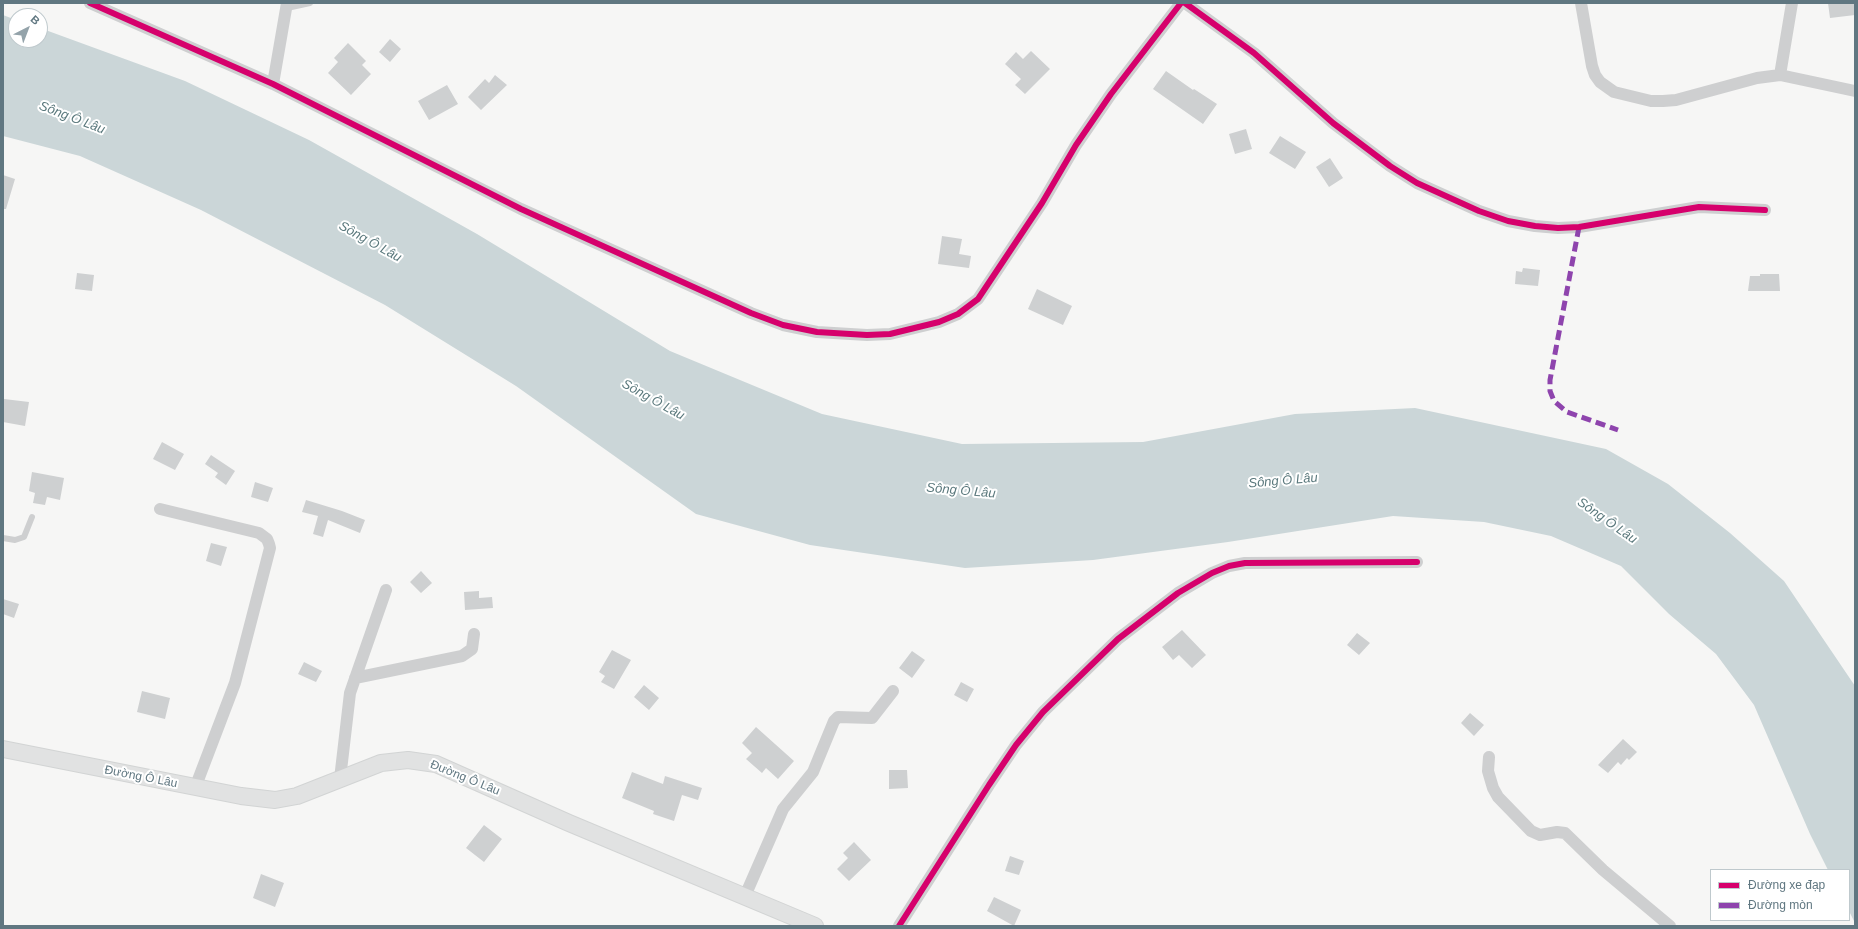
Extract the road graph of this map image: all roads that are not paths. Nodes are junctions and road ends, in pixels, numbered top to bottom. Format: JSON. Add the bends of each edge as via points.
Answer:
{"nodes":[{"id":1,"x":90,"y":3,"type":"edge"},
{"id":2,"x":310,"y":3,"type":"edge"},
{"id":3,"x":1181,"y":3,"type":"edge"},
{"id":4,"x":1185,"y":3,"type":"edge"},
{"id":5,"x":1581,"y":3,"type":"edge"},
{"id":6,"x":1792,"y":3,"type":"edge"},
{"id":7,"x":287,"y":6,"type":"edge"},
{"id":8,"x":1780,"y":75,"type":"junction"},
{"id":9,"x":273,"y":84,"type":"junction"},
{"id":10,"x":1855,"y":91,"type":"edge"},
{"id":11,"x":1765,"y":210,"type":"dead end"},
{"id":12,"x":160,"y":509,"type":"dead end"},
{"id":13,"x":32,"y":517,"type":"dead end"},
{"id":14,"x":3,"y":538,"type":"edge"},
{"id":15,"x":1417,"y":562,"type":"dead end"},
{"id":16,"x":386,"y":590,"type":"dead end"},
{"id":17,"x":474,"y":634,"type":"dead end"},
{"id":18,"x":355,"y":678,"type":"junction"},
{"id":19,"x":893,"y":691,"type":"dead end"},
{"id":20,"x":3,"y":749,"type":"edge"},
{"id":21,"x":1489,"y":757,"type":"dead end"},
{"id":22,"x":340,"y":779,"type":"junction"},
{"id":23,"x":195,"y":788,"type":"junction"},
{"id":24,"x":745,"y":896,"type":"junction"},
{"id":25,"x":815,"y":926,"type":"edge"},
{"id":26,"x":899,"y":926,"type":"edge"},
{"id":27,"x":1670,"y":926,"type":"edge"}],
"edges":[{"from":1,"to":9,"type":"street"},
{"from":2,"to":7,"type":"lane"},
{"from":3,"to":9,"type":"street","via":[[1076,144],[1042,203],[978,299],[958,314],[939,322],[890,334],[817,332],[751,313],[521,210]]},
{"from":4,"to":11,"type":"street","via":[[1254,53],[1333,123],[1390,166],[1417,183],[1479,211],[1508,221],[1558,228],[1579,227],[1699,207]]},
{"from":5,"to":8,"type":"street","via":[[1594,71],[1600,82],[1614,92],[1651,101],[1676,100],[1757,78]]},
{"from":6,"to":8,"type":"street"},
{"from":7,"to":9,"type":"street"},
{"from":8,"to":10,"type":"street"},
{"from":12,"to":23,"type":"street","via":[[259,533],[267,539],[270,548],[235,683]]},
{"from":13,"to":14,"type":"lane","via":[[24,537],[15,540]]},
{"from":15,"to":26,"type":"street","via":[[1245,563],[1212,573],[1178,593],[1118,639],[1043,712],[1016,745],[989,785]]},
{"from":16,"to":18,"type":"street"},
{"from":17,"to":18,"type":"street","via":[[472,649],[462,656]]},
{"from":18,"to":22,"type":"street","via":[[348,702]]},
{"from":19,"to":24,"type":"street","via":[[872,718],[838,717],[834,721],[813,772],[783,809]]},
{"from":20,"to":23,"type":"main road","name":"Đường Ô Lâu"},
{"from":21,"to":27,"type":"street","via":[[1488,770],[1498,797],[1531,831],[1540,835],[1564,833],[1603,870]]},
{"from":22,"to":23,"type":"main road","name":"Đường Ô Lâu","via":[[297,796],[275,800]]},
{"from":22,"to":24,"type":"main road","name":"Đường Ô Lâu","via":[[381,763],[408,760],[436,764],[569,823]]},
{"from":24,"to":25,"type":"main road","name":"Đường Ô Lâu"}]}
